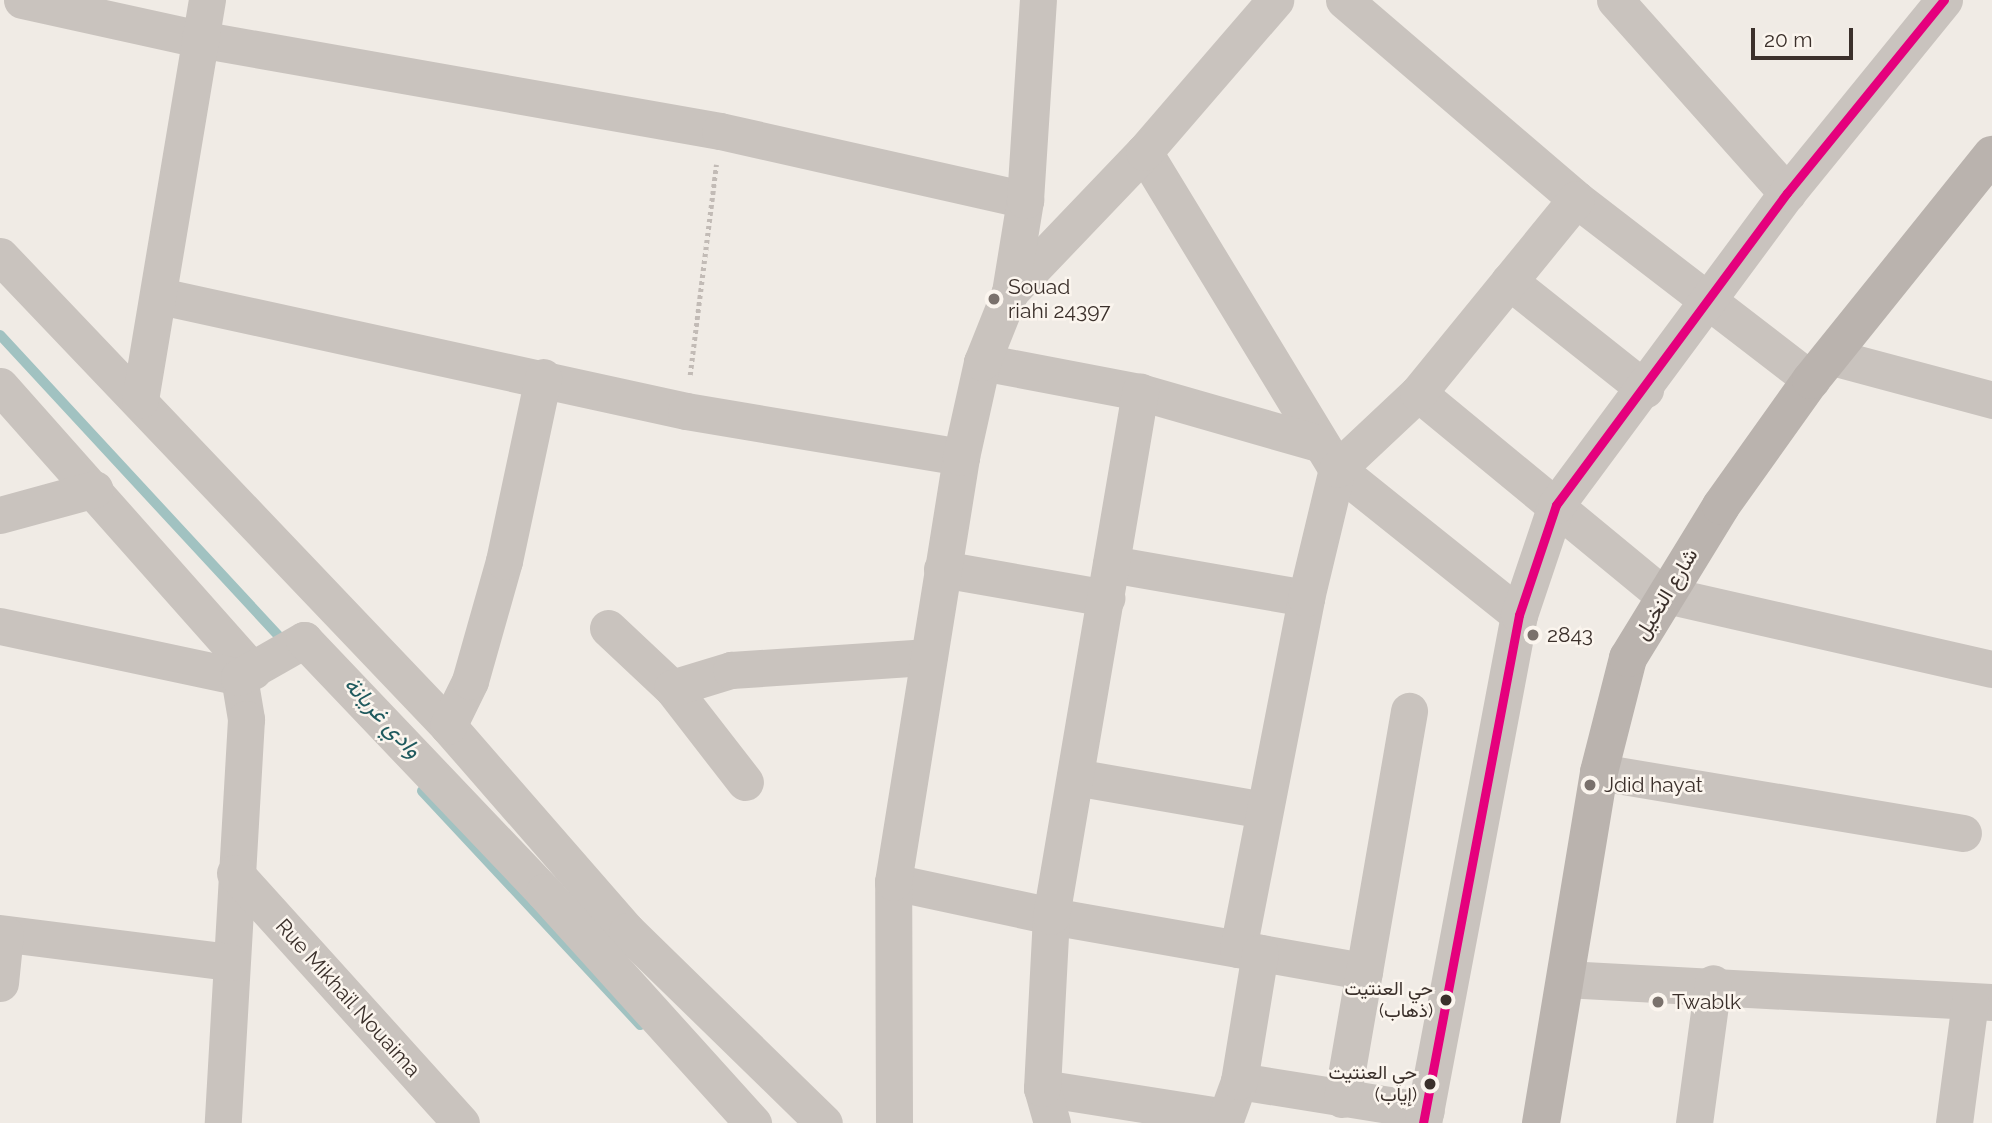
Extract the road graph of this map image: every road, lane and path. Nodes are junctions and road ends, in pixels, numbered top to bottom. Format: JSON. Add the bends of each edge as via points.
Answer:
{"nodes":[{"id":1,"x":22,"y":0,"type":"edge"},
{"id":2,"x":207,"y":0,"type":"edge"},
{"id":3,"x":1038,"y":0,"type":"edge"},
{"id":4,"x":1275,"y":0,"type":"edge"},
{"id":5,"x":1344,"y":0,"type":"edge"},
{"id":6,"x":1615,"y":0,"type":"edge"},
{"id":7,"x":1944,"y":0,"type":"edge"},
{"id":8,"x":199,"y":39,"type":"junction"},
{"id":9,"x":720,"y":131,"type":"junction"},
{"id":10,"x":1144,"y":152,"type":"junction"},
{"id":11,"x":1992,"y":155,"type":"edge"},
{"id":12,"x":1787,"y":192,"type":"junction"},
{"id":13,"x":1576,"y":199,"type":"junction"},
{"id":14,"x":1025,"y":200,"type":"junction"},
{"id":15,"x":0,"y":256,"type":"edge"},
{"id":16,"x":1509,"y":281,"type":"junction"},
{"id":17,"x":1010,"y":292,"type":"junction"},
{"id":18,"x":160,"y":296,"type":"junction"},
{"id":19,"x":1707,"y":303,"type":"junction"},
{"id":20,"x":982,"y":362,"type":"junction"},
{"id":21,"x":1821,"y":369,"type":"junction"},
{"id":22,"x":543,"y":377,"type":"junction"},
{"id":23,"x":0,"y":386,"type":"edge"},
{"id":24,"x":1645,"y":389,"type":"junction"},
{"id":25,"x":1140,"y":392,"type":"junction"},
{"id":26,"x":1418,"y":393,"type":"junction"},
{"id":27,"x":140,"y":400,"type":"junction"},
{"id":28,"x":1992,"y":400,"type":"edge"},
{"id":29,"x":686,"y":411,"type":"junction"},
{"id":30,"x":1328,"y":456,"type":"junction"},
{"id":31,"x":961,"y":457,"type":"junction"},
{"id":32,"x":95,"y":489,"type":"junction"},
{"id":33,"x":1556,"y":505,"type":"junction"},
{"id":34,"x":0,"y":515,"type":"edge"},
{"id":35,"x":942,"y":569,"type":"junction"},
{"id":36,"x":1108,"y":581,"type":"junction"},
{"id":37,"x":1662,"y":594,"type":"junction"},
{"id":38,"x":1306,"y":598,"type":"junction"},
{"id":39,"x":339,"y":611,"type":"junction"},
{"id":40,"x":1519,"y":614,"type":"junction"},
{"id":41,"x":0,"y":626,"type":"edge"},
{"id":42,"x":607,"y":628,"type":"dead end"},
{"id":43,"x":304,"y":640,"type":"junction"},
{"id":44,"x":929,"y":657,"type":"junction"},
{"id":45,"x":1992,"y":669,"type":"edge"},
{"id":46,"x":246,"y":674,"type":"junction"},
{"id":47,"x":673,"y":688,"type":"junction"},
{"id":48,"x":1409,"y":712,"type":"dead end"},
{"id":49,"x":448,"y":726,"type":"junction"},
{"id":50,"x":1599,"y":772,"type":"junction"},
{"id":51,"x":1075,"y":777,"type":"junction"},
{"id":52,"x":745,"y":782,"type":"dead end"},
{"id":53,"x":1264,"y":810,"type":"junction"},
{"id":54,"x":1963,"y":833,"type":"dead end"},
{"id":55,"x":235,"y":873,"type":"junction"},
{"id":56,"x":892,"y":882,"type":"junction"},
{"id":57,"x":1051,"y":916,"type":"junction"},
{"id":58,"x":2,"y":933,"type":"edge"},
{"id":59,"x":1249,"y":951,"type":"junction"},
{"id":60,"x":230,"y":962,"type":"junction"},
{"id":61,"x":1364,"y":971,"type":"junction"},
{"id":62,"x":1564,"y":979,"type":"junction"},
{"id":63,"x":0,"y":983,"type":"edge"},
{"id":64,"x":1713,"y":983,"type":"junction"},
{"id":65,"x":1981,"y":1002,"type":"edge"},
{"id":66,"x":1239,"y":1081,"type":"junction"},
{"id":67,"x":1042,"y":1088,"type":"junction"},
{"id":68,"x":1342,"y":1098,"type":"junction"},
{"id":69,"x":1298,"y":1107,"type":"edge"},
{"id":70,"x":1424,"y":1117,"type":"edge"},
{"id":71,"x":223,"y":1123,"type":"edge"},
{"id":72,"x":461,"y":1123,"type":"edge"},
{"id":73,"x":753,"y":1123,"type":"edge"},
{"id":74,"x":824,"y":1123,"type":"edge"},
{"id":75,"x":894,"y":1123,"type":"edge"},
{"id":76,"x":1052,"y":1123,"type":"edge"},
{"id":77,"x":1541,"y":1123,"type":"edge"},
{"id":78,"x":1694,"y":1123,"type":"edge"},
{"id":79,"x":1954,"y":1123,"type":"edge"}],
"edges":[{"from":1,"to":8,"type":"street"},
{"from":2,"to":8,"type":"street"},
{"from":3,"to":14,"type":"street"},
{"from":4,"to":10,"type":"street"},
{"from":5,"to":13,"type":"street"},
{"from":6,"to":12,"type":"street"},
{"from":7,"to":12,"type":"street"},
{"from":8,"to":9,"type":"street"},
{"from":8,"to":18,"type":"street"},
{"from":9,"to":14,"type":"street"},
{"from":9,"to":29,"type":"path"},
{"from":10,"to":17,"type":"street"},
{"from":10,"to":30,"type":"street"},
{"from":11,"to":21,"type":"main road","name":"شارع النخيل"},
{"from":12,"to":19,"type":"street"},
{"from":13,"to":16,"type":"street"},
{"from":13,"to":19,"type":"street"},
{"from":14,"to":17,"type":"street"},
{"from":15,"to":27,"type":"street"},
{"from":16,"to":24,"type":"street"},
{"from":16,"to":26,"type":"street"},
{"from":17,"to":20,"type":"street"},
{"from":18,"to":22,"type":"street"},
{"from":18,"to":27,"type":"street"},
{"from":19,"to":21,"type":"street"},
{"from":19,"to":24,"type":"street"},
{"from":20,"to":25,"type":"street"},
{"from":20,"to":31,"type":"street"},
{"from":21,"to":28,"type":"street"},
{"from":21,"to":37,"type":"main road","name":"شارع النخيل"},
{"from":22,"to":29,"type":"street"},
{"from":22,"to":49,"type":"street","via":[[504,561],[470,681]]},
{"from":23,"to":32,"type":"street"},
{"from":24,"to":33,"type":"street"},
{"from":25,"to":30,"type":"street"},
{"from":25,"to":36,"type":"street"},
{"from":26,"to":30,"type":"street"},
{"from":26,"to":33,"type":"street"},
{"from":27,"to":39,"type":"street"},
{"from":29,"to":31,"type":"street"},
{"from":30,"to":38,"type":"street"},
{"from":30,"to":40,"type":"street"},
{"from":31,"to":35,"type":"street"},
{"from":32,"to":34,"type":"street"},
{"from":32,"to":46,"type":"street"},
{"from":33,"to":37,"type":"street"},
{"from":33,"to":40,"type":"street"},
{"from":35,"to":36,"type":"street"},
{"from":35,"to":44,"type":"street"},
{"from":36,"to":38,"type":"street"},
{"from":36,"to":51,"type":"street"},
{"from":37,"to":45,"type":"street"},
{"from":37,"to":50,"type":"main road","name":"شارع النخيل","via":[[1628,658]]},
{"from":38,"to":53,"type":"street"},
{"from":39,"to":43,"type":"street"},
{"from":39,"to":49,"type":"street"},
{"from":40,"to":70,"type":"street"},
{"from":41,"to":46,"type":"street"},
{"from":42,"to":47,"type":"street"},
{"from":43,"to":46,"type":"street"},
{"from":43,"to":73,"type":"street","via":[[544,892]]},
{"from":44,"to":47,"type":"street","via":[[731,670]]},
{"from":44,"to":56,"type":"street"},
{"from":46,"to":55,"type":"street"},
{"from":47,"to":52,"type":"street"},
{"from":48,"to":61,"type":"street"},
{"from":49,"to":74,"type":"street","via":[[627,931]]},
{"from":50,"to":54,"type":"street"},
{"from":50,"to":62,"type":"main road","name":"شارع النخيل"},
{"from":51,"to":53,"type":"street"},
{"from":51,"to":57,"type":"street"},
{"from":53,"to":59,"type":"street"},
{"from":55,"to":60,"type":"street"},
{"from":55,"to":72,"type":"street","name":"Rue Mikhaïl Nouaima"},
{"from":56,"to":57,"type":"street"},
{"from":56,"to":75,"type":"street"},
{"from":57,"to":59,"type":"street"},
{"from":57,"to":67,"type":"street"},
{"from":58,"to":60,"type":"street"},
{"from":58,"to":63,"type":"street"},
{"from":59,"to":61,"type":"street"},
{"from":59,"to":66,"type":"street"},
{"from":60,"to":71,"type":"street"},
{"from":61,"to":68,"type":"street"},
{"from":62,"to":64,"type":"street"},
{"from":62,"to":77,"type":"main road","name":"شارع النخيل"},
{"from":64,"to":65,"type":"street"},
{"from":64,"to":78,"type":"street"},
{"from":65,"to":79,"type":"street"},
{"from":66,"to":67,"type":"street","via":[[1232,1109],[1218,1119]]},
{"from":66,"to":69,"type":"street"},
{"from":67,"to":76,"type":"street"},
{"from":68,"to":69,"type":"street"},
{"from":68,"to":70,"type":"street"}]}
